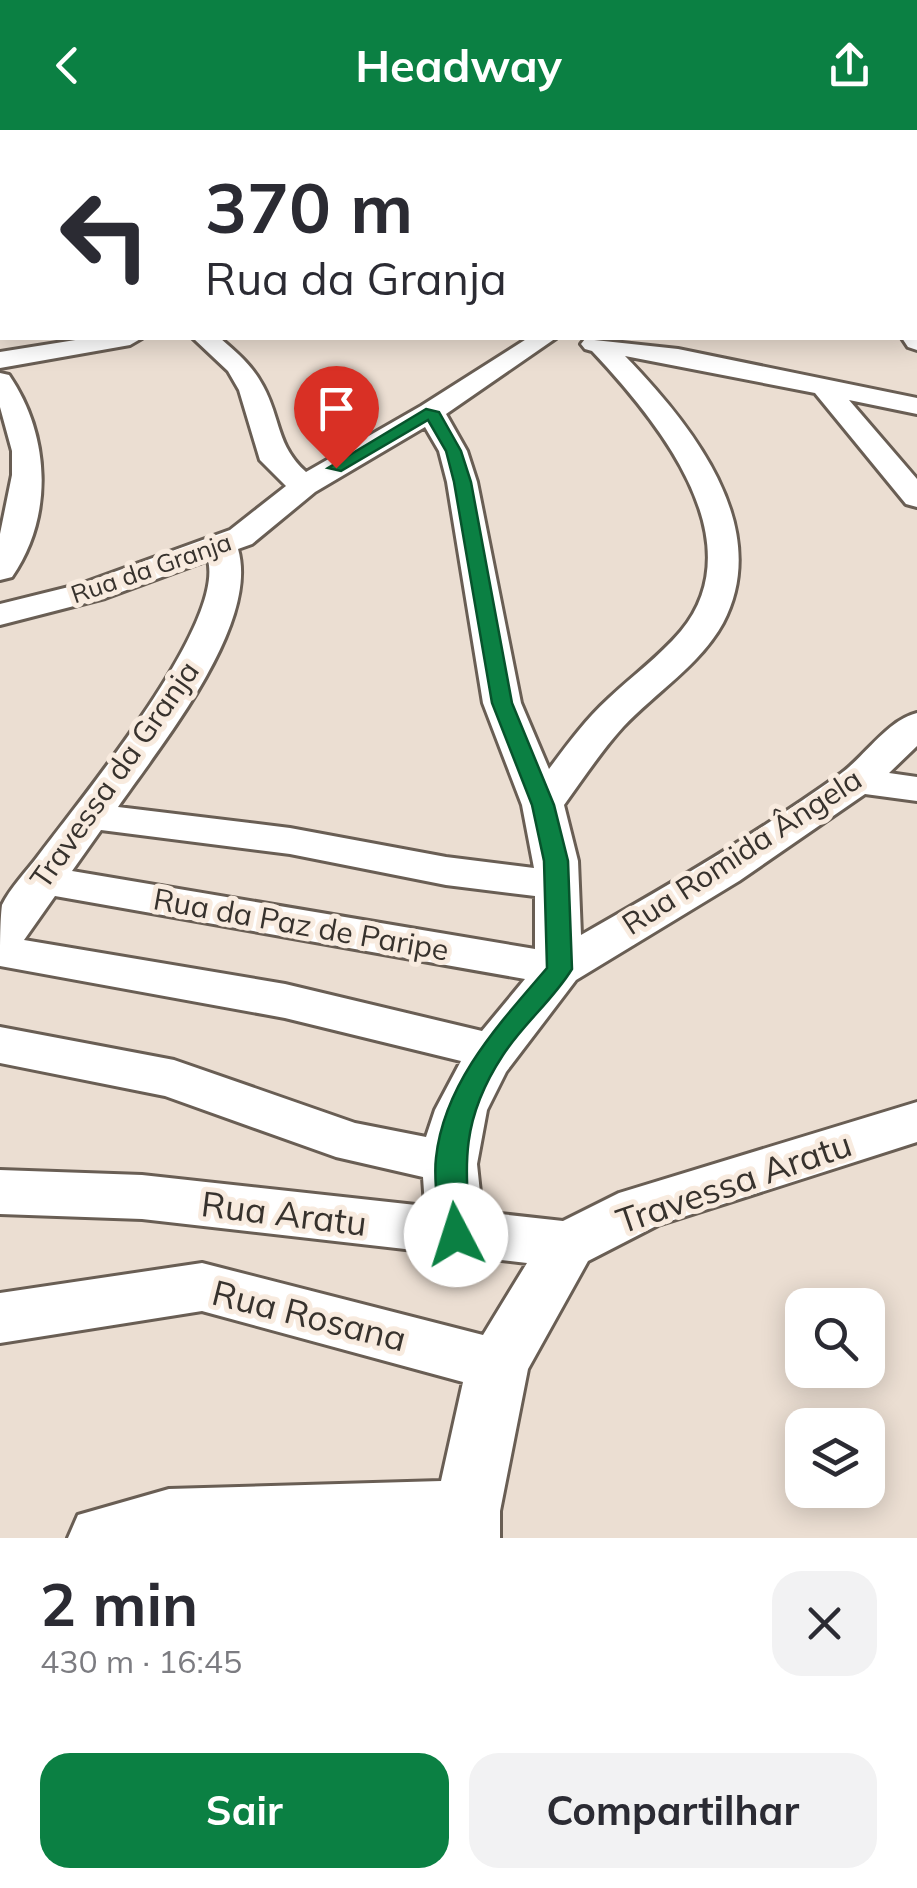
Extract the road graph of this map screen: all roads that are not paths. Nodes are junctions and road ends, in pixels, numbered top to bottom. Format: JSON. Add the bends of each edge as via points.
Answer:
{"nodes":[{"id":1,"x":118,"y":340,"type":"edge"},
{"id":2,"x":207,"y":340,"type":"edge"},
{"id":3,"x":544,"y":340,"type":"edge"},
{"id":4,"x":560,"y":340,"type":"edge"},
{"id":5,"x":600,"y":346,"type":"junction"},
{"id":6,"x":0,"y":360,"type":"edge"},
{"id":7,"x":0,"y":381,"type":"edge"},
{"id":8,"x":827,"y":390,"type":"junction"},
{"id":9,"x":917,"y":406,"type":"edge"},
{"id":10,"x":431,"y":412,"type":"junction"},
{"id":11,"x":304,"y":486,"type":"junction"},
{"id":12,"x":917,"y":498,"type":"edge"},
{"id":13,"x":221,"y":546,"type":"junction"},
{"id":14,"x":0,"y":570,"type":"edge"},
{"id":15,"x":0,"y":616,"type":"edge"},
{"id":16,"x":917,"y":724,"type":"edge"},
{"id":17,"x":857,"y":781,"type":"junction"},
{"id":18,"x":917,"y":789,"type":"edge"},
{"id":19,"x":543,"y":805,"type":"junction"},
{"id":20,"x":93,"y":816,"type":"junction"},
{"id":21,"x":43,"y":880,"type":"junction"},
{"id":22,"x":558,"y":885,"type":"junction"},
{"id":23,"x":0,"y":940,"type":"edge"},
{"id":24,"x":0,"y":951,"type":"edge"},
{"id":25,"x":560,"y":969,"type":"junction"},
{"id":26,"x":0,"y":1046,"type":"edge"},
{"id":27,"x":492,"y":1051,"type":"junction"},
{"id":28,"x":917,"y":1122,"type":"edge"},
{"id":29,"x":450,"y":1162,"type":"junction"},
{"id":30,"x":0,"y":1192,"type":"edge"},
{"id":31,"x":456,"y":1235,"type":"junction"},
{"id":32,"x":568,"y":1245,"type":"junction"},
{"id":33,"x":0,"y":1318,"type":"edge"},
{"id":34,"x":498,"y":1365,"type":"junction"},
{"id":35,"x":467,"y":1524,"type":"edge"},
{"id":36,"x":102,"y":1538,"type":"edge"}],
"edges":[{"from":1,"to":6,"type":"street"},
{"from":2,"to":11,"type":"street","via":[[239,367],[275,460]]},
{"from":3,"to":10,"type":"street","name":"Rua da Granja"},
{"from":4,"to":5,"type":"street"},
{"from":5,"to":8,"type":"street","via":[[739,358]]},
{"from":5,"to":19,"type":"street","via":[[671,422],[696,464],[716,512],[720,587],[690,642],[607,721]]},
{"from":7,"to":14,"type":"street","via":[[24,430],[29,468],[21,523]]},
{"from":8,"to":9,"type":"street"},
{"from":8,"to":12,"type":"street"},
{"from":10,"to":11,"type":"street","name":"Rua da Granja"},
{"from":10,"to":19,"type":"street","via":[[462,482],[502,703]]},
{"from":11,"to":13,"type":"street","name":"Rua da Granja","via":[[267,519]]},
{"from":13,"to":15,"type":"street","name":"Rua da Granja"},
{"from":13,"to":20,"type":"street","name":"Travessa da Granja","via":[[227,568],[222,599],[201,649]]},
{"from":16,"to":17,"type":"street","name":"Rua Romida Ângela"},
{"from":17,"to":18,"type":"street"},
{"from":17,"to":25,"type":"street","name":"Rua Romida Ângela"},
{"from":19,"to":22,"type":"street"},
{"from":20,"to":21,"type":"street","name":"Travessa da Granja"},
{"from":20,"to":22,"type":"street"},
{"from":21,"to":23,"type":"street","name":"Travessa da Granja"},
{"from":21,"to":25,"type":"street","name":"Rua da Paz de Paripe"},
{"from":22,"to":25,"type":"street"},
{"from":24,"to":27,"type":"street","via":[[285,1001]]},
{"from":25,"to":27,"type":"street","name":"Rua Romida Ângela"},
{"from":26,"to":29,"type":"street","via":[[174,1079],[355,1143]]},
{"from":27,"to":29,"type":"street","name":"Rua Romida Ângela","via":[[456,1124]]},
{"from":28,"to":32,"type":"street","name":"Travessa Aratu","via":[[638,1209]]},
{"from":29,"to":31,"type":"street","name":"Rua Romida Ângela"},
{"from":30,"to":31,"type":"street","name":"Rua Aratu","via":[[142,1196]]},
{"from":31,"to":32,"type":"street","name":"Rua Aratu"},
{"from":32,"to":34,"type":"street"},
{"from":33,"to":34,"type":"street","name":"Rua Rosana","via":[[202,1287]]},
{"from":34,"to":35,"type":"street"},
{"from":35,"to":36,"type":"street","via":[[169,1522]]}]}
